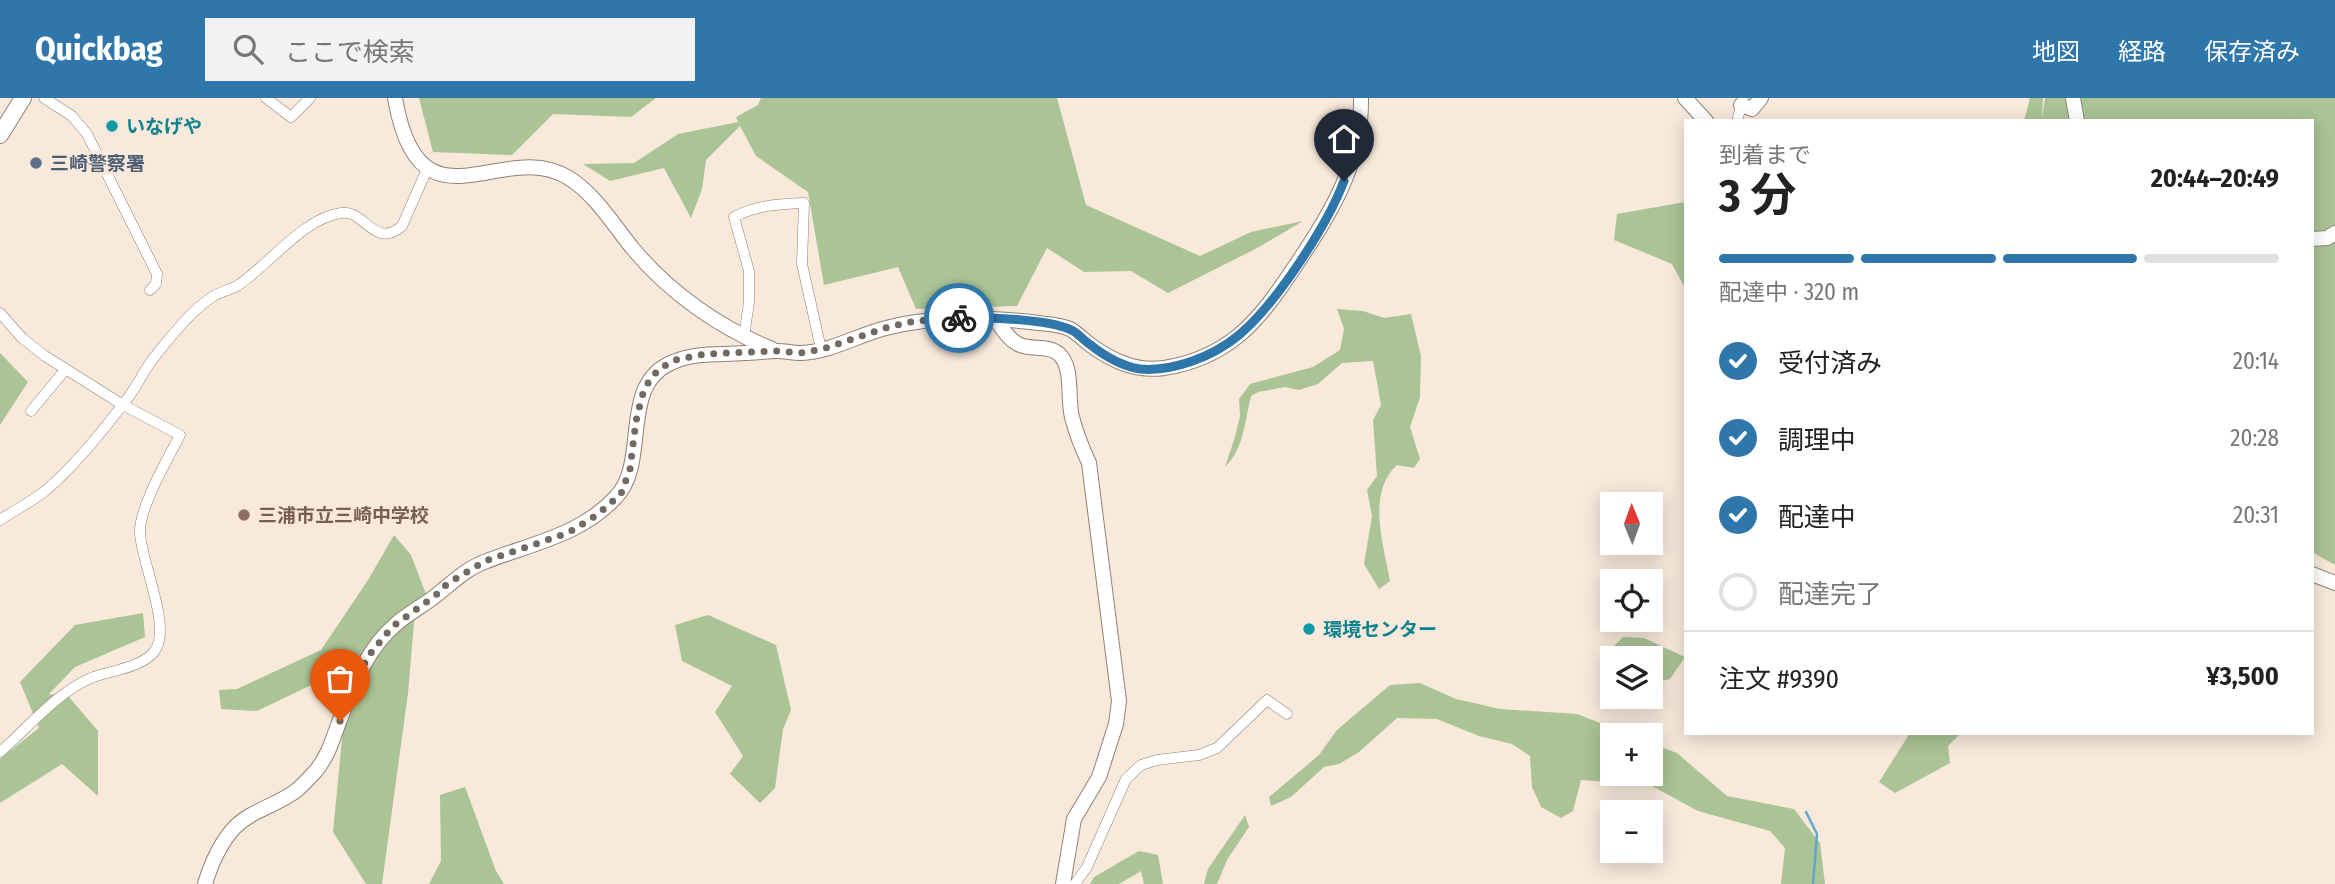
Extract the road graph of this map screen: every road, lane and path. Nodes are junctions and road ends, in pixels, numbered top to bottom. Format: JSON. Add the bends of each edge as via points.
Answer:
{"nodes":[{"id":1,"x":23,"y":98,"type":"edge"},
{"id":2,"x":44,"y":98,"type":"edge"},
{"id":3,"x":266,"y":98,"type":"edge"},
{"id":4,"x":310,"y":98,"type":"edge"},
{"id":5,"x":394,"y":98,"type":"edge"},
{"id":6,"x":1361,"y":98,"type":"edge"},
{"id":7,"x":1685,"y":98,"type":"edge"},
{"id":8,"x":1761,"y":98,"type":"edge"},
{"id":9,"x":2073,"y":98,"type":"edge"},
{"id":10,"x":1742,"y":101,"type":"edge"},
{"id":11,"x":7,"y":117,"type":"edge"},
{"id":12,"x":1704,"y":119,"type":"edge"},
{"id":13,"x":1738,"y":119,"type":"edge"},
{"id":14,"x":2077,"y":119,"type":"edge"},
{"id":15,"x":0,"y":135,"type":"edge"},
{"id":16,"x":428,"y":167,"type":"junction"},
{"id":17,"x":2335,"y":233,"type":"edge"},
{"id":18,"x":2314,"y":239,"type":"edge"},
{"id":19,"x":150,"y":290,"type":"dead end"},
{"id":20,"x":0,"y":313,"type":"edge"},
{"id":21,"x":996,"y":320,"type":"junction"},
{"id":22,"x":744,"y":337,"type":"junction"},
{"id":23,"x":821,"y":349,"type":"junction"},
{"id":24,"x":776,"y":351,"type":"junction"},
{"id":25,"x":65,"y":370,"type":"junction"},
{"id":26,"x":122,"y":405,"type":"junction"},
{"id":27,"x":31,"y":411,"type":"dead end"},
{"id":28,"x":0,"y":520,"type":"edge"},
{"id":29,"x":2314,"y":575,"type":"edge"},
{"id":30,"x":2335,"y":583,"type":"edge"},
{"id":31,"x":1287,"y":714,"type":"dead end"},
{"id":32,"x":0,"y":752,"type":"edge"},
{"id":33,"x":205,"y":884,"type":"edge"},
{"id":34,"x":1063,"y":884,"type":"edge"},
{"id":35,"x":1075,"y":884,"type":"edge"}],
"edges":[{"from":1,"to":11,"type":"main road"},
{"from":2,"to":19,"type":"street","via":[[72,116],[92,143],[157,274]]},
{"from":3,"to":4,"type":"street","via":[[291,117]]},
{"from":5,"to":16,"type":"street","via":[[405,141]]},
{"from":6,"to":21,"type":"street","via":[[1361,127],[1336,202],[1276,294],[1239,335],[1220,348],[1192,361],[1139,369],[1117,362],[1071,330]]},
{"from":7,"to":12,"type":"street"},
{"from":8,"to":10,"type":"street","via":[[1752,109]]},
{"from":9,"to":14,"type":"street"},
{"from":10,"to":13,"type":"street"},
{"from":11,"to":15,"type":"main road"},
{"from":16,"to":22,"type":"street","via":[[460,177],[520,168],[549,169],[569,178],[659,279]]},
{"from":16,"to":26,"type":"street","via":[[397,230],[375,232],[354,215],[324,218],[188,320],[156,355]]},
{"from":17,"to":18,"type":"street"},
{"from":20,"to":25,"type":"street","via":[[22,338]]},
{"from":21,"to":23,"type":"street","via":[[915,321]]},
{"from":21,"to":34,"type":"street","via":[[1018,345],[1052,350],[1063,360],[1071,414],[1090,463],[1116,664],[1116,724],[1100,777],[1074,819]]},
{"from":22,"to":23,"type":"street","via":[[749,271],[734,217],[750,209],[804,203],[802,264]]},
{"from":22,"to":24,"type":"street"},
{"from":23,"to":24,"type":"street"},
{"from":24,"to":33,"type":"street","via":[[705,354],[675,360],[659,369],[642,396],[630,469],[621,494],[568,533],[477,566],[392,627],[356,678],[319,768],[296,791],[236,826],[209,869]]},
{"from":25,"to":26,"type":"street"},
{"from":25,"to":27,"type":"street"},
{"from":26,"to":28,"type":"street","via":[[90,446],[45,491]]},
{"from":26,"to":32,"type":"street","via":[[180,435],[152,490],[140,532],[160,640],[146,661],[76,686]]},
{"from":29,"to":30,"type":"street"},
{"from":31,"to":35,"type":"street","via":[[1267,700],[1217,748],[1141,765],[1126,779]]}]}
